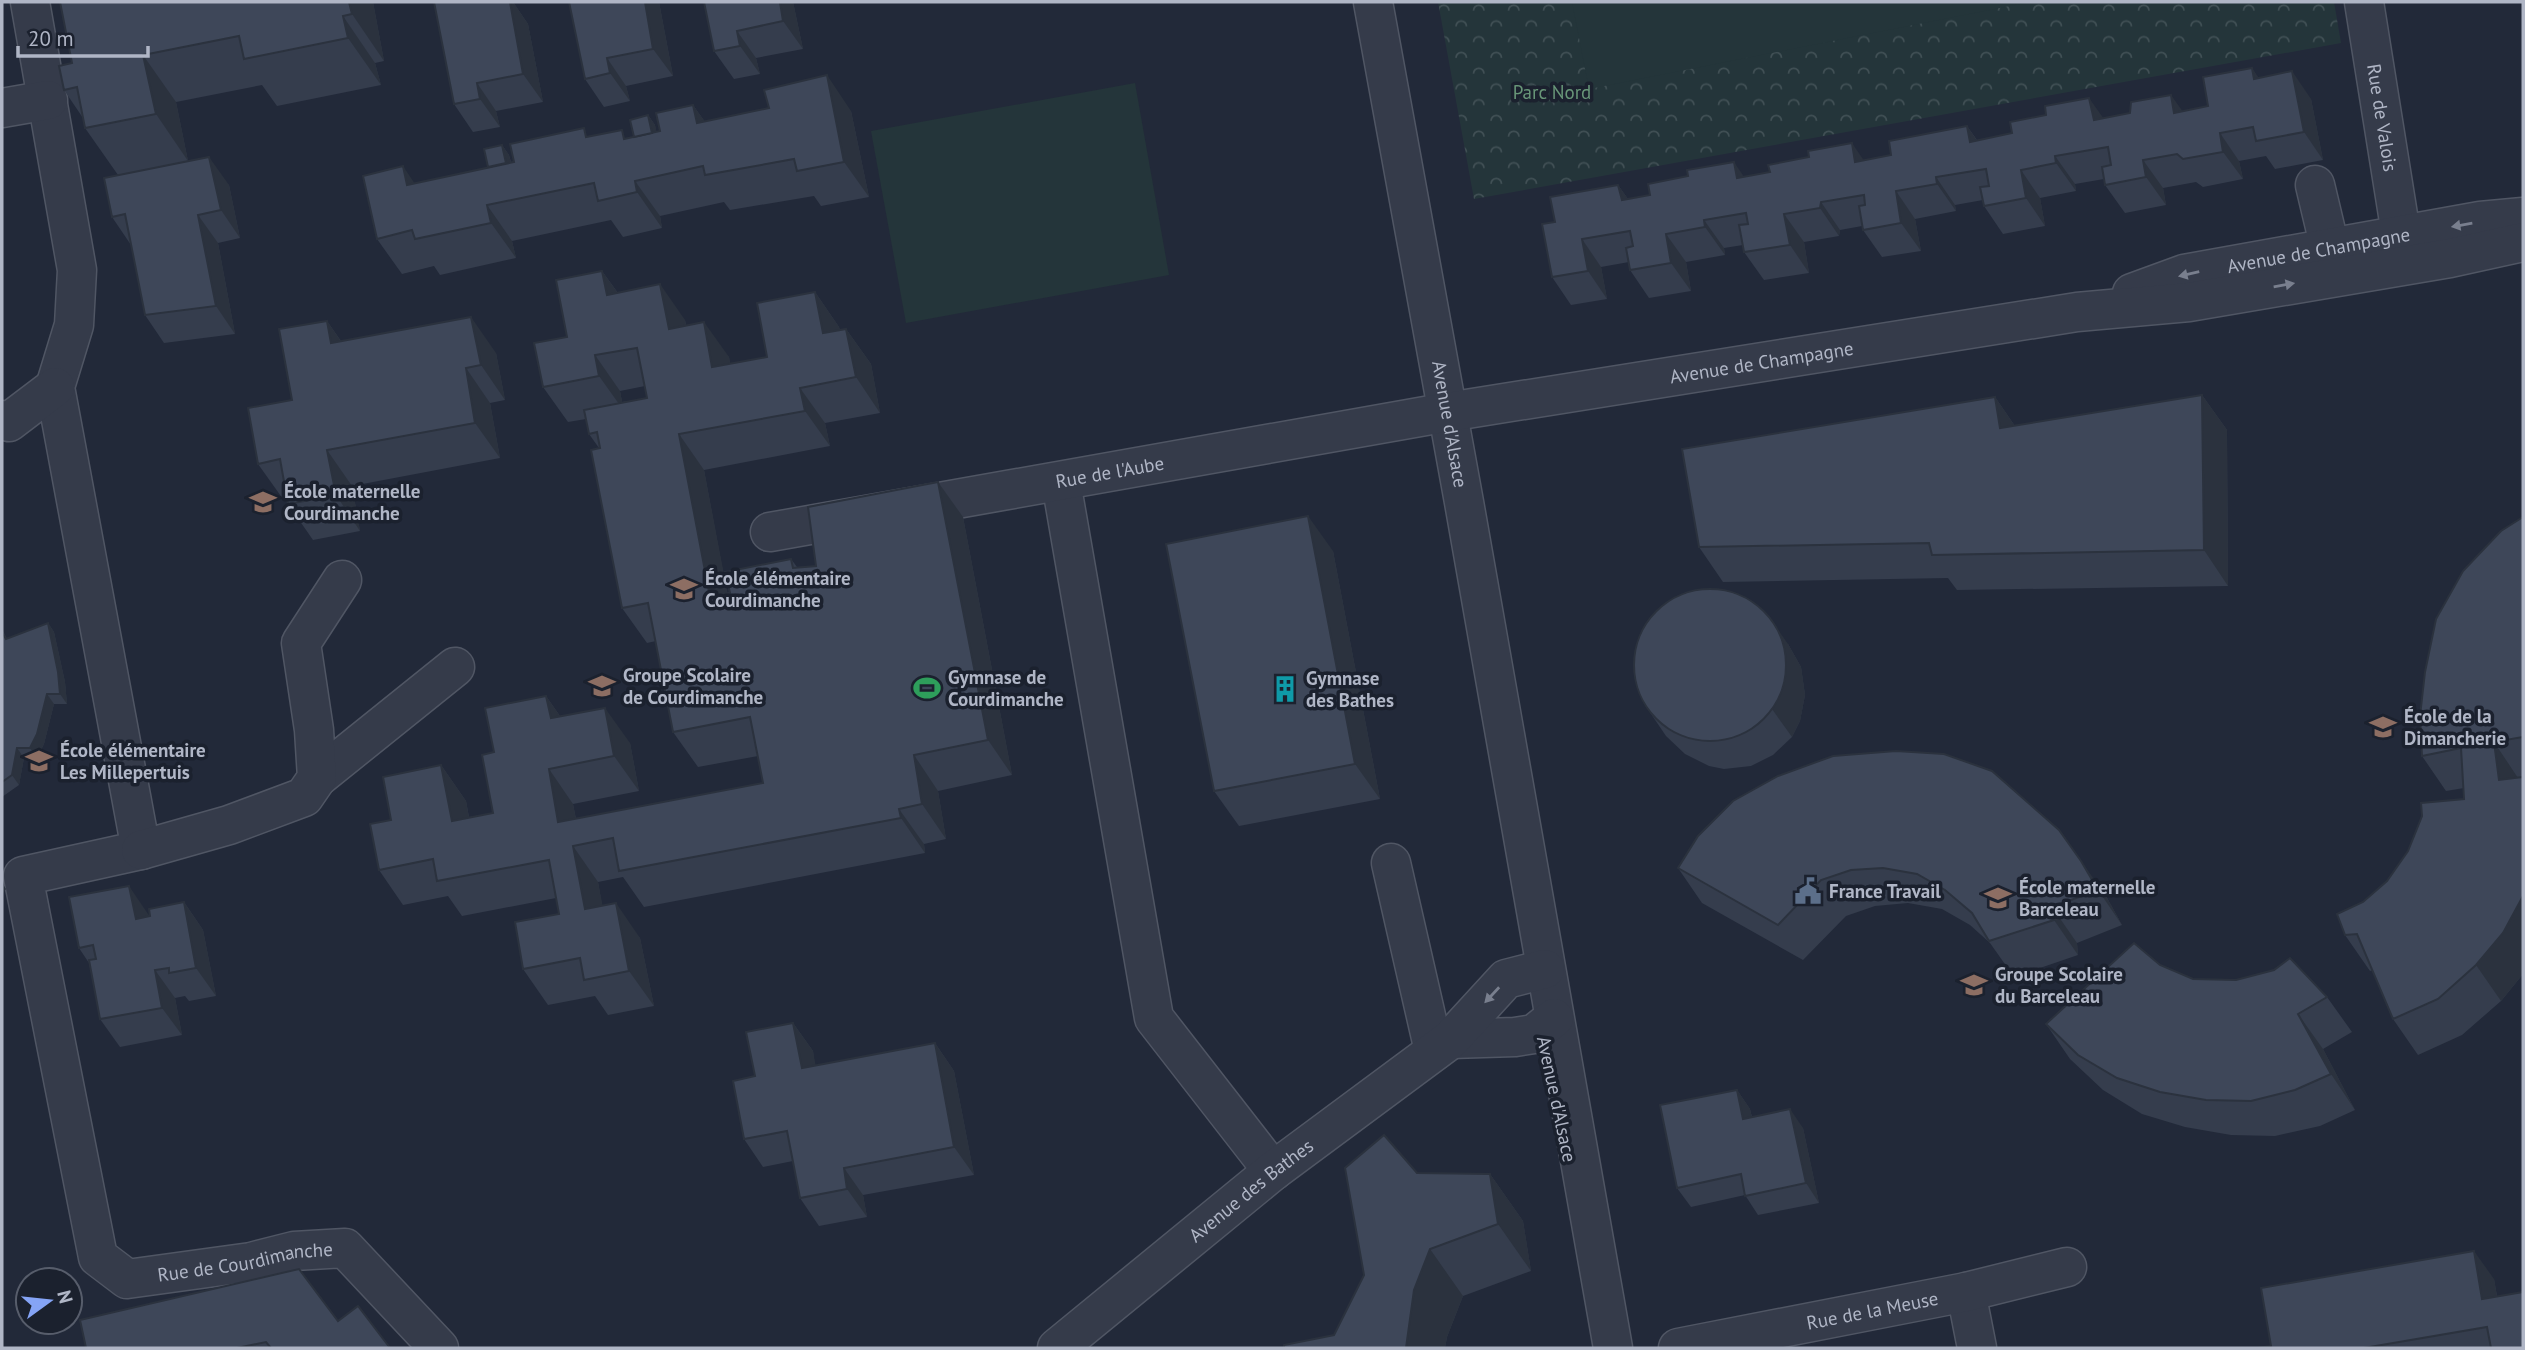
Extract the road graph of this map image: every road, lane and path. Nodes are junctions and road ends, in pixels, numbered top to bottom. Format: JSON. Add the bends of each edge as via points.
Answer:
{"nodes":[{"id":1,"x":30,"y":2,"type":"edge"},
{"id":2,"x":1373,"y":2,"type":"edge"},
{"id":3,"x":2364,"y":2,"type":"edge"},
{"id":4,"x":48,"y":100,"type":"junction"},
{"id":5,"x":2,"y":108,"type":"edge"},
{"id":6,"x":2315,"y":185,"type":"dead end"},
{"id":7,"x":2523,"y":217,"type":"edge"},
{"id":8,"x":2523,"y":242,"type":"edge"},
{"id":9,"x":2330,"y":248,"type":"junction"},
{"id":10,"x":2403,"y":250,"type":"junction"},
{"id":11,"x":2077,"y":313,"type":"junction"},
{"id":12,"x":55,"y":387,"type":"junction"},
{"id":13,"x":1448,"y":412,"type":"junction"},
{"id":14,"x":2,"y":420,"type":"edge"},
{"id":15,"x":1061,"y":482,"type":"junction"},
{"id":16,"x":770,"y":532,"type":"dead end"},
{"id":17,"x":342,"y":580,"type":"dead end"},
{"id":18,"x":455,"y":667,"type":"dead end"},
{"id":19,"x":317,"y":778,"type":"junction"},
{"id":20,"x":141,"y":849,"type":"junction"},
{"id":21,"x":1391,"y":863,"type":"dead end"},
{"id":22,"x":1537,"y":971,"type":"junction"},
{"id":23,"x":1548,"y":1023,"type":"junction"},
{"id":24,"x":1443,"y":1045,"type":"junction"},
{"id":25,"x":1273,"y":1171,"type":"junction"},
{"id":26,"x":2067,"y":1267,"type":"dead end"},
{"id":27,"x":1966,"y":1292,"type":"junction"},
{"id":28,"x":439,"y":1348,"type":"edge"},
{"id":29,"x":1057,"y":1348,"type":"edge"},
{"id":30,"x":1613,"y":1348,"type":"edge"},
{"id":31,"x":1678,"y":1348,"type":"edge"},
{"id":32,"x":1977,"y":1348,"type":"edge"}],
"edges":[{"from":1,"to":4,"type":"street"},
{"from":2,"to":13,"type":"street","name":"Avenue d'Alsace"},
{"from":3,"to":10,"type":"street","name":"Rue de Valois"},
{"from":4,"to":5,"type":"street"},
{"from":4,"to":12,"type":"street","via":[[77,271],[74,325]]},
{"from":6,"to":9,"type":"street"},
{"from":7,"to":10,"type":"street","name":"Avenue de Champagne","one_way":true,"via":[[2480,221]]},
{"from":8,"to":10,"type":"street","name":"Avenue de Champagne","via":[[2484,252]]},
{"from":9,"to":10,"type":"street","name":"Avenue de Champagne"},
{"from":9,"to":11,"type":"street","name":"Avenue de Champagne","one_way":true,"via":[[2183,274]]},
{"from":11,"to":10,"type":"street","name":"Avenue de Champagne","one_way":true,"via":[[2189,302]]},
{"from":11,"to":13,"type":"street","name":"Avenue de Champagne"},
{"from":12,"to":14,"type":"street","via":[[9,422]]},
{"from":12,"to":20,"type":"street"},
{"from":13,"to":15,"type":"street","name":"Rue de l'Aube"},
{"from":13,"to":22,"type":"street","name":"Avenue d'Alsace","via":[[1523,847]]},
{"from":15,"to":16,"type":"street","name":"Rue de l'Aube"},
{"from":15,"to":25,"type":"street","via":[[1154,1018]]},
{"from":17,"to":19,"type":"street","via":[[301,643]]},
{"from":18,"to":19,"type":"street"},
{"from":19,"to":20,"type":"street","via":[[304,797],[229,825]]},
{"from":20,"to":28,"type":"street","name":"Rue de Courdimanche","via":[[23,876],[99,1257],[127,1279],[251,1262],[294,1251],[345,1248]]},
{"from":21,"to":24,"type":"street"},
{"from":22,"to":23,"type":"street","name":"Avenue d'Alsace"},
{"from":22,"to":24,"type":"street","name":"Avenue des Bathes","one_way":true,"via":[[1506,979]]},
{"from":23,"to":24,"type":"street","via":[[1534,1034]]},
{"from":23,"to":30,"type":"street","name":"Avenue d'Alsace"},
{"from":24,"to":25,"type":"street","name":"Avenue des Bathes"},
{"from":25,"to":29,"type":"street","name":"Avenue des Bathes"},
{"from":26,"to":27,"type":"street","name":"Rue de la Meuse"},
{"from":27,"to":31,"type":"street","name":"Rue de la Meuse"},
{"from":27,"to":32,"type":"street"}]}
